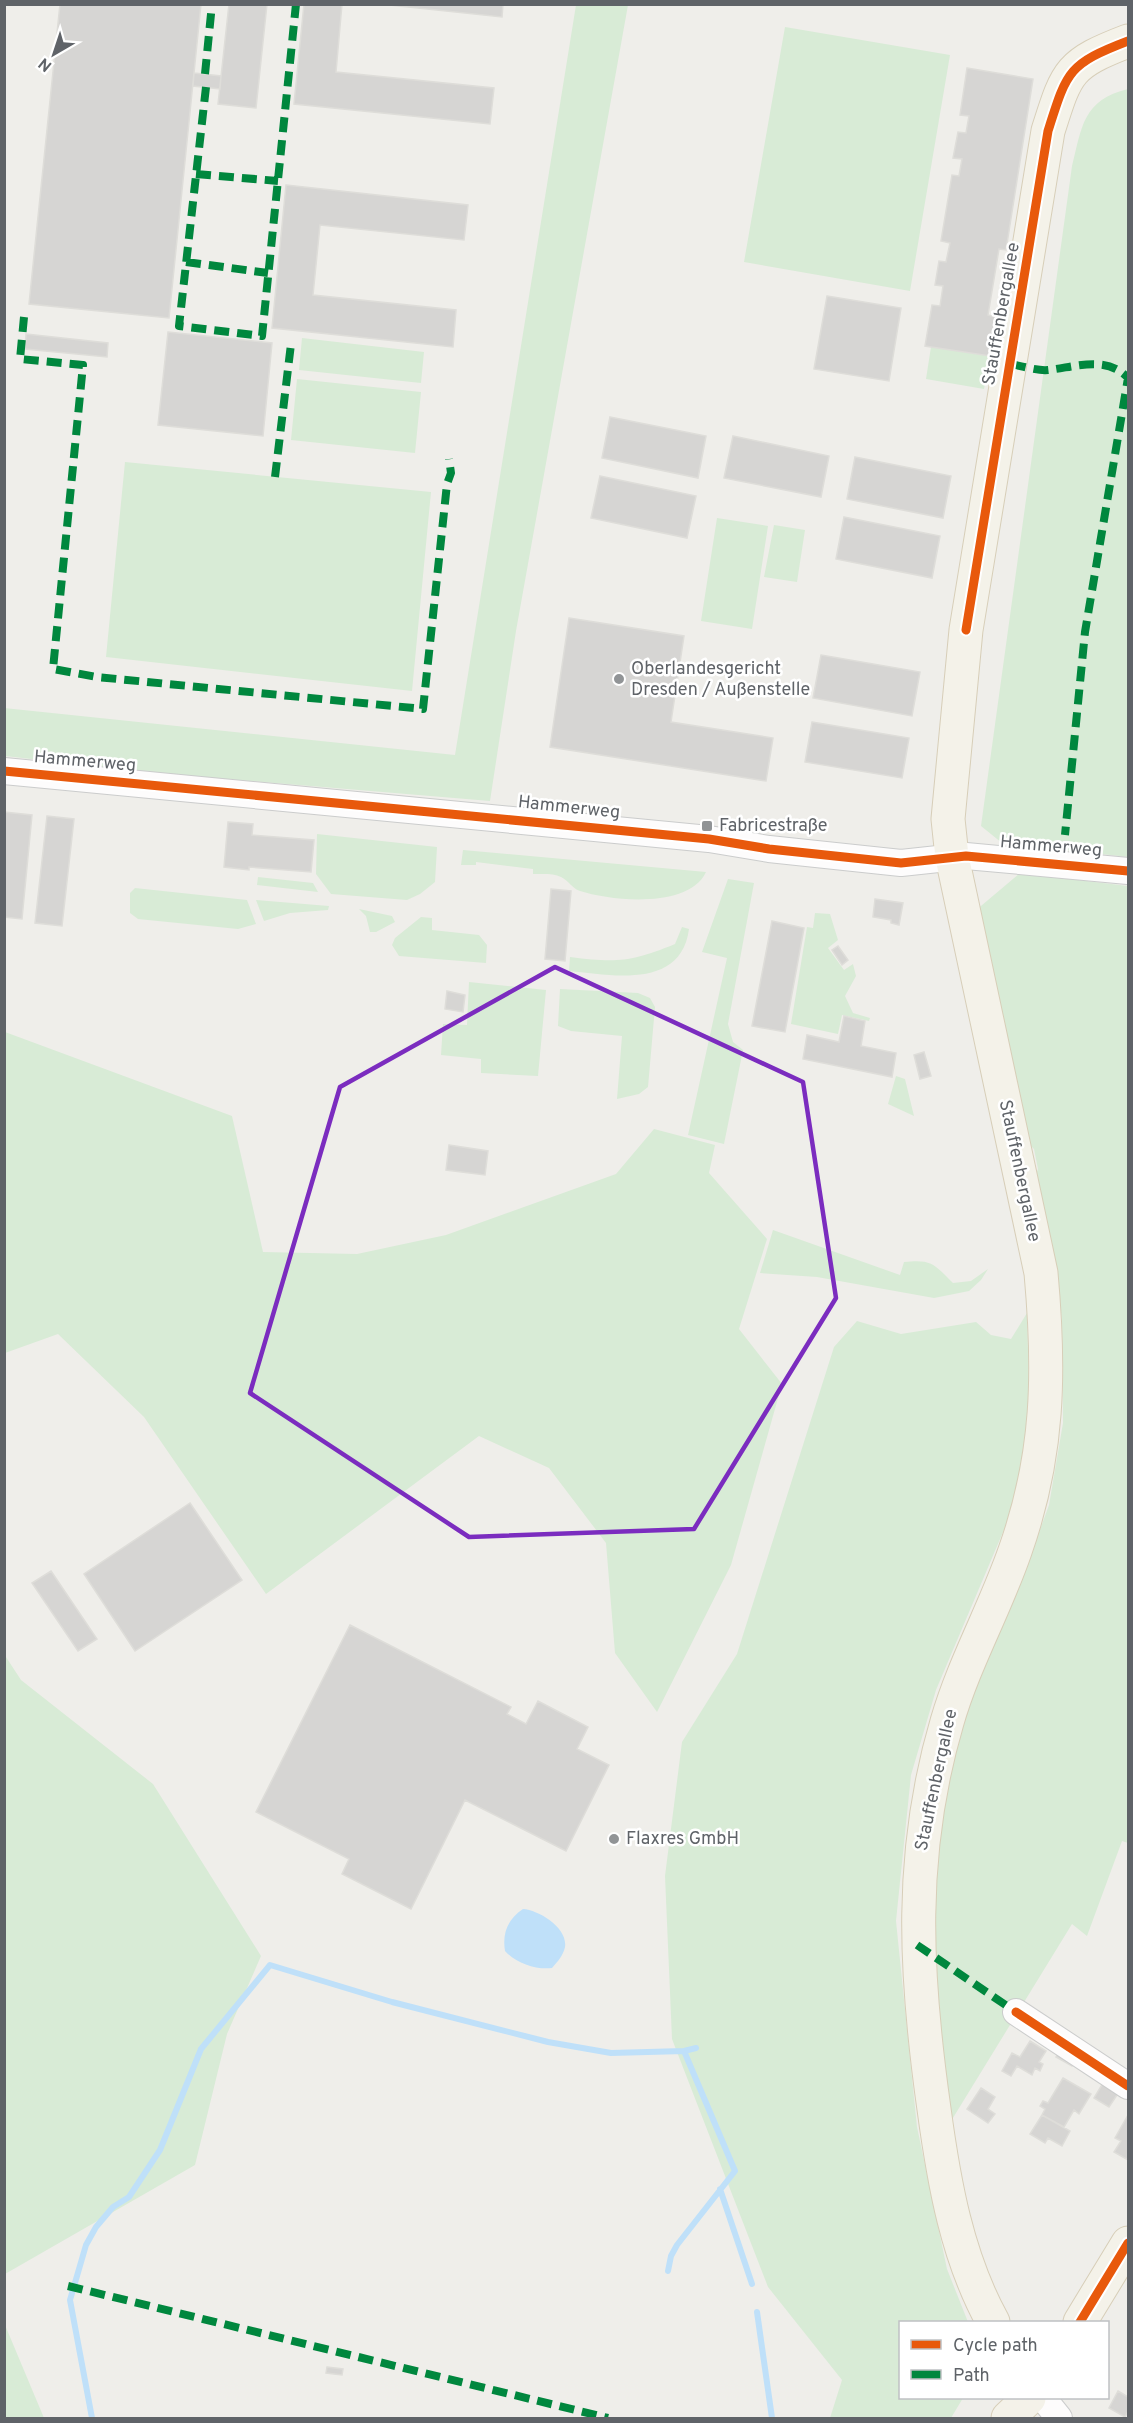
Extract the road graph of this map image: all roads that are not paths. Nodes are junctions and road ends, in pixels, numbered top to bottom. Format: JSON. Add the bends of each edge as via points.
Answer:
{"nodes":[{"id":1,"x":1128,"y":41,"type":"edge"},
{"id":2,"x":4,"y":771,"type":"edge"},
{"id":3,"x":952,"y":857,"type":"junction"},
{"id":4,"x":1128,"y":871,"type":"edge"},
{"id":5,"x":1016,"y":2012,"type":"dead end"},
{"id":6,"x":1128,"y":2086,"type":"edge"},
{"id":7,"x":1128,"y":2243,"type":"edge"},
{"id":8,"x":993,"y":2321,"type":"edge"},
{"id":9,"x":1081,"y":2321,"type":"edge"},
{"id":10,"x":1027,"y":2399,"type":"edge"},
{"id":11,"x":1034,"y":2399,"type":"edge"},
{"id":12,"x":1045,"y":2399,"type":"edge"},
{"id":13,"x":1008,"y":2418,"type":"edge"},
{"id":14,"x":1028,"y":2418,"type":"edge"},
{"id":15,"x":1059,"y":2418,"type":"edge"}],
"edges":[{"from":1,"to":3,"type":"main road","name":"Stauffenbergallee","via":[[1076,66],[1062,88],[1048,131],[966,630],[948,819]]},
{"from":2,"to":3,"type":"street","name":"Hammerweg","via":[[697,837],[901,863]]},
{"from":3,"to":4,"type":"street","name":"Hammerweg"},
{"from":3,"to":8,"type":"main road","name":"Stauffenbergallee","via":[[1041,1273],[1048,1385],[1041,1456],[1027,1515],[946,1723],[919,1862],[920,2004],[942,2168],[957,2239]]},
{"from":5,"to":6,"type":"street"},
{"from":7,"to":9,"type":"main road"},
{"from":10,"to":13,"type":"main road"},
{"from":11,"to":14,"type":"main road"},
{"from":12,"to":15,"type":"street"}]}
